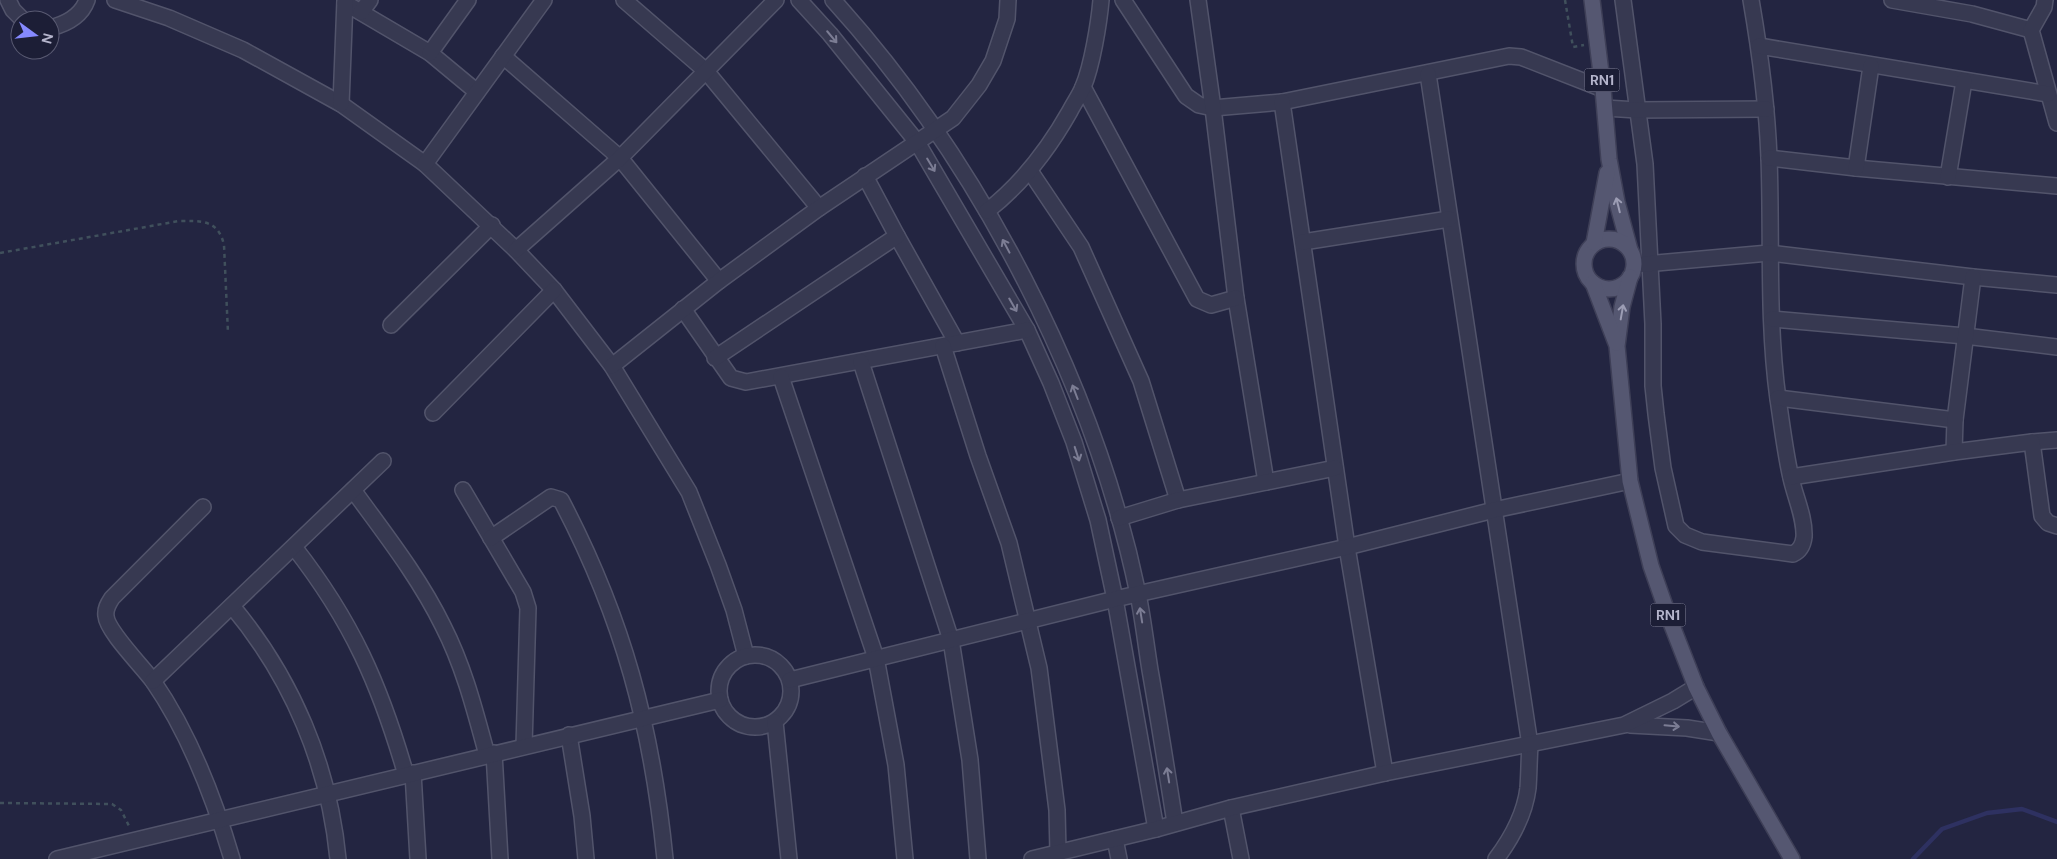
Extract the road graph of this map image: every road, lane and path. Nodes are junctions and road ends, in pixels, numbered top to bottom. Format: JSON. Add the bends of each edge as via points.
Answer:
{"nodes":[{"id":1,"x":87,"y":0,"type":"edge"},
{"id":2,"x":114,"y":0,"type":"edge"},
{"id":3,"x":468,"y":0,"type":"edge"},
{"id":4,"x":544,"y":0,"type":"edge"},
{"id":5,"x":624,"y":0,"type":"edge"},
{"id":6,"x":776,"y":0,"type":"edge"},
{"id":7,"x":800,"y":0,"type":"edge"},
{"id":8,"x":833,"y":0,"type":"edge"},
{"id":9,"x":1008,"y":0,"type":"edge"},
{"id":10,"x":1101,"y":0,"type":"edge"},
{"id":11,"x":1122,"y":0,"type":"edge"},
{"id":12,"x":1198,"y":0,"type":"edge"},
{"id":13,"x":1564,"y":0,"type":"edge"},
{"id":14,"x":1592,"y":0,"type":"edge"},
{"id":15,"x":1623,"y":0,"type":"edge"},
{"id":16,"x":1750,"y":0,"type":"edge"},
{"id":17,"x":1894,"y":0,"type":"edge"},
{"id":18,"x":2045,"y":0,"type":"edge"},
{"id":19,"x":345,"y":2,"type":"edge"},
{"id":20,"x":366,"y":6,"type":"edge"},
{"id":21,"x":1971,"y":7,"type":"edge"},
{"id":22,"x":60,"y":25,"type":"edge"},
{"id":23,"x":2031,"y":30,"type":"junction"},
{"id":24,"x":1759,"y":46,"type":"junction"},
{"id":25,"x":1573,"y":47,"type":"dead end"},
{"id":26,"x":430,"y":53,"type":"junction"},
{"id":27,"x":503,"y":56,"type":"junction"},
{"id":28,"x":1871,"y":66,"type":"junction"},
{"id":29,"x":706,"y":71,"type":"junction"},
{"id":30,"x":1428,"y":74,"type":"junction"},
{"id":31,"x":1964,"y":80,"type":"junction"},
{"id":32,"x":1083,"y":87,"type":"junction"},
{"id":33,"x":1603,"y":89,"type":"junction"},
{"id":34,"x":477,"y":92,"type":"junction"},
{"id":35,"x":2048,"y":94,"type":"junction"},
{"id":36,"x":1282,"y":102,"type":"junction"},
{"id":37,"x":341,"y":104,"type":"junction"},
{"id":38,"x":1213,"y":108,"type":"junction"},
{"id":39,"x":1605,"y":108,"type":"junction"},
{"id":40,"x":1766,"y":109,"type":"junction"},
{"id":41,"x":1637,"y":110,"type":"junction"},
{"id":42,"x":2057,"y":123,"type":"edge"},
{"id":43,"x":935,"y":130,"type":"junction"},
{"id":44,"x":917,"y":142,"type":"junction"},
{"id":45,"x":620,"y":158,"type":"junction"},
{"id":46,"x":1769,"y":158,"type":"junction"},
{"id":47,"x":1609,"y":160,"type":"junction"},
{"id":48,"x":425,"y":164,"type":"junction"},
{"id":49,"x":1856,"y":168,"type":"junction"},
{"id":50,"x":1030,"y":171,"type":"junction"},
{"id":51,"x":865,"y":176,"type":"junction"},
{"id":52,"x":1948,"y":177,"type":"junction"},
{"id":53,"x":2057,"y":186,"type":"edge"},
{"id":54,"x":819,"y":208,"type":"junction"},
{"id":55,"x":987,"y":210,"type":"junction"},
{"id":56,"x":1449,"y":219,"type":"junction"},
{"id":57,"x":492,"y":225,"type":"junction"},
{"id":58,"x":897,"y":236,"type":"junction"},
{"id":59,"x":1303,"y":242,"type":"junction"},
{"id":60,"x":1594,"y":243,"type":"junction"},
{"id":61,"x":516,"y":250,"type":"junction"},
{"id":62,"x":0,"y":253,"type":"edge"},
{"id":63,"x":1769,"y":253,"type":"junction"},
{"id":64,"x":1650,"y":263,"type":"junction"},
{"id":65,"x":1631,"y":264,"type":"junction"},
{"id":66,"x":1973,"y":277,"type":"junction"},
{"id":67,"x":719,"y":281,"type":"junction"},
{"id":68,"x":1593,"y":283,"type":"junction"},
{"id":69,"x":2057,"y":285,"type":"edge"},
{"id":70,"x":554,"y":290,"type":"junction"},
{"id":71,"x":1236,"y":298,"type":"junction"},
{"id":72,"x":683,"y":309,"type":"junction"},
{"id":73,"x":1772,"y":319,"type":"junction"},
{"id":74,"x":391,"y":325,"type":"dead end"},
{"id":75,"x":1027,"y":330,"type":"junction"},
{"id":76,"x":228,"y":333,"type":"dead end"},
{"id":77,"x":1965,"y":336,"type":"junction"},
{"id":78,"x":950,"y":344,"type":"junction"},
{"id":79,"x":1617,"y":346,"type":"junction"},
{"id":80,"x":2057,"y":347,"type":"edge"},
{"id":81,"x":716,"y":358,"type":"junction"},
{"id":82,"x":861,"y":362,"type":"junction"},
{"id":83,"x":612,"y":366,"type":"junction"},
{"id":84,"x":781,"y":376,"type":"junction"},
{"id":85,"x":1778,"y":398,"type":"junction"},
{"id":86,"x":433,"y":413,"type":"dead end"},
{"id":87,"x":1955,"y":420,"type":"junction"},
{"id":88,"x":2057,"y":440,"type":"edge"},
{"id":89,"x":2032,"y":442,"type":"junction"},
{"id":90,"x":1954,"y":452,"type":"junction"},
{"id":91,"x":383,"y":462,"type":"dead end"},
{"id":92,"x":1335,"y":468,"type":"junction"},
{"id":93,"x":1791,"y":477,"type":"junction"},
{"id":94,"x":1266,"y":482,"type":"junction"},
{"id":95,"x":1630,"y":482,"type":"junction"},
{"id":96,"x":353,"y":490,"type":"junction"},
{"id":97,"x":463,"y":490,"type":"dead end"},
{"id":98,"x":1178,"y":500,"type":"junction"},
{"id":99,"x":203,"y":507,"type":"dead end"},
{"id":100,"x":1494,"y":510,"type":"junction"},
{"id":101,"x":1119,"y":518,"type":"junction"},
{"id":102,"x":2057,"y":526,"type":"edge"},
{"id":103,"x":491,"y":538,"type":"junction"},
{"id":104,"x":294,"y":546,"type":"junction"},
{"id":105,"x":1347,"y":547,"type":"junction"},
{"id":106,"x":1138,"y":594,"type":"junction"},
{"id":107,"x":1115,"y":599,"type":"junction"},
{"id":108,"x":232,"y":606,"type":"junction"},
{"id":109,"x":1028,"y":621,"type":"junction"},
{"id":110,"x":951,"y":640,"type":"junction"},
{"id":111,"x":746,"y":656,"type":"junction"},
{"id":112,"x":876,"y":658,"type":"junction"},
{"id":113,"x":790,"y":680,"type":"junction"},
{"id":114,"x":153,"y":681,"type":"junction"},
{"id":115,"x":1696,"y":687,"type":"junction"},
{"id":116,"x":720,"y":700,"type":"junction"},
{"id":117,"x":644,"y":718,"type":"junction"},
{"id":118,"x":774,"y":722,"type":"junction"},
{"id":119,"x":1624,"y":725,"type":"junction"},
{"id":120,"x":1719,"y":733,"type":"junction"},
{"id":121,"x":569,"y":735,"type":"junction"},
{"id":122,"x":1530,"y":745,"type":"junction"},
{"id":123,"x":524,"y":746,"type":"junction"},
{"id":124,"x":490,"y":754,"type":"junction"},
{"id":125,"x":1384,"y":773,"type":"junction"},
{"id":126,"x":410,"y":774,"type":"junction"},
{"id":127,"x":328,"y":794,"type":"junction"},
{"id":128,"x":0,"y":803,"type":"edge"},
{"id":129,"x":1232,"y":808,"type":"junction"},
{"id":130,"x":219,"y":821,"type":"junction"},
{"id":131,"x":1176,"y":823,"type":"junction"},
{"id":132,"x":1156,"y":829,"type":"junction"},
{"id":133,"x":1115,"y":839,"type":"junction"},
{"id":134,"x":134,"y":842,"type":"junction"},
{"id":135,"x":1058,"y":853,"type":"junction"},
{"id":136,"x":57,"y":859,"type":"edge"},
{"id":137,"x":232,"y":859,"type":"edge"},
{"id":138,"x":338,"y":859,"type":"edge"},
{"id":139,"x":418,"y":859,"type":"edge"},
{"id":140,"x":500,"y":859,"type":"edge"},
{"id":141,"x":586,"y":859,"type":"edge"},
{"id":142,"x":666,"y":859,"type":"edge"},
{"id":143,"x":789,"y":859,"type":"edge"},
{"id":144,"x":905,"y":859,"type":"edge"},
{"id":145,"x":978,"y":859,"type":"edge"},
{"id":146,"x":1032,"y":859,"type":"edge"},
{"id":147,"x":1119,"y":859,"type":"edge"},
{"id":148,"x":1241,"y":859,"type":"edge"},
{"id":149,"x":1496,"y":859,"type":"edge"},
{"id":150,"x":1792,"y":859,"type":"edge"}],
"edges":[{"from":1,"to":22,"type":"street","via":[[76,17]]},
{"from":2,"to":37,"type":"street","via":[[168,18],[243,50]]},
{"from":3,"to":26,"type":"street"},
{"from":4,"to":27,"type":"street"},
{"from":5,"to":29,"type":"street"},
{"from":6,"to":29,"type":"street"},
{"from":7,"to":44,"type":"street","one_way":true},
{"from":8,"to":43,"type":"street"},
{"from":9,"to":43,"type":"street","via":[[1007,19],[993,61],[953,118]]},
{"from":10,"to":32,"type":"street"},
{"from":11,"to":38,"type":"street","via":[[1186,96],[1198,105]]},
{"from":12,"to":38,"type":"street"},
{"from":13,"to":25,"type":"path"},
{"from":14,"to":33,"type":"main road","number":"RN1"},
{"from":15,"to":41,"type":"street"},
{"from":16,"to":24,"type":"street"},
{"from":17,"to":21,"type":"street"},
{"from":18,"to":23,"type":"street"},
{"from":19,"to":20,"type":"street"},
{"from":19,"to":37,"type":"street"},
{"from":20,"to":26,"type":"street"},
{"from":21,"to":23,"type":"street"},
{"from":23,"to":35,"type":"street"},
{"from":24,"to":28,"type":"street"},
{"from":24,"to":40,"type":"street"},
{"from":26,"to":34,"type":"street"},
{"from":27,"to":34,"type":"street"},
{"from":27,"to":45,"type":"street"},
{"from":28,"to":31,"type":"street"},
{"from":28,"to":49,"type":"street"},
{"from":29,"to":45,"type":"street"},
{"from":29,"to":54,"type":"street"},
{"from":30,"to":33,"type":"street","via":[[1509,56],[1521,57]]},
{"from":30,"to":36,"type":"street"},
{"from":30,"to":56,"type":"street"},
{"from":31,"to":35,"type":"street"},
{"from":31,"to":52,"type":"street"},
{"from":32,"to":50,"type":"street","via":[[1057,134]]},
{"from":32,"to":71,"type":"street","via":[[1197,299],[1211,306]]},
{"from":33,"to":39,"type":"main road","number":"RN1"},
{"from":34,"to":48,"type":"street"},
{"from":35,"to":42,"type":"street"},
{"from":36,"to":38,"type":"street"},
{"from":36,"to":59,"type":"street"},
{"from":37,"to":48,"type":"street"},
{"from":38,"to":71,"type":"street"},
{"from":39,"to":41,"type":"street"},
{"from":39,"to":47,"type":"main road","number":"RN1"},
{"from":40,"to":41,"type":"street"},
{"from":40,"to":46,"type":"street"},
{"from":41,"to":64,"type":"street","via":[[1645,164]]},
{"from":43,"to":44,"type":"street"},
{"from":43,"to":55,"type":"street"},
{"from":44,"to":51,"type":"street"},
{"from":44,"to":75,"type":"street","one_way":true},
{"from":45,"to":61,"type":"street"},
{"from":45,"to":67,"type":"street"},
{"from":46,"to":49,"type":"street"},
{"from":46,"to":63,"type":"street"},
{"from":47,"to":60,"type":"main road","number":"RN1"},
{"from":65,"to":47,"type":"main road","number":"RN1","one_way":true},
{"from":48,"to":57,"type":"street"},
{"from":49,"to":52,"type":"street"},
{"from":50,"to":55,"type":"street","via":[[1009,194]]},
{"from":50,"to":98,"type":"street","via":[[1085,256],[1141,381]]},
{"from":51,"to":54,"type":"street"},
{"from":51,"to":58,"type":"street"},
{"from":52,"to":53,"type":"street"},
{"from":54,"to":67,"type":"street"},
{"from":101,"to":55,"type":"street","one_way":true,"via":[[1095,443],[1044,318]]},
{"from":56,"to":59,"type":"street"},
{"from":56,"to":100,"type":"street"},
{"from":57,"to":61,"type":"street"},
{"from":57,"to":74,"type":"street"},
{"from":58,"to":78,"type":"street"},
{"from":58,"to":81,"type":"street"},
{"from":59,"to":92,"type":"street"},
{"from":60,"to":65,"type":"main road","via":[[1607,238],[1620,241]]},
{"from":60,"to":68,"type":"main road","number":"RN1","via":[[1585,255],[1584,263],[1588,278]]},
{"from":61,"to":70,"type":"street"},
{"from":62,"to":76,"type":"path","via":[[179,221],[210,223],[222,236],[224,245]]},
{"from":63,"to":64,"type":"street"},
{"from":63,"to":66,"type":"street"},
{"from":63,"to":73,"type":"street"},
{"from":64,"to":65,"type":"street"},
{"from":64,"to":93,"type":"street","via":[[1656,414],[1663,468],[1676,526],[1685,535],[1702,542],[1792,554],[1798,552],[1804,539],[1804,528]]},
{"from":65,"to":68,"type":"main road","via":[[1617,288],[1600,288]]},
{"from":79,"to":65,"type":"main road","number":"RN1","one_way":true},
{"from":66,"to":69,"type":"street"},
{"from":66,"to":77,"type":"street"},
{"from":67,"to":72,"type":"street"},
{"from":68,"to":79,"type":"main road","number":"RN1"},
{"from":70,"to":83,"type":"street"},
{"from":70,"to":86,"type":"street"},
{"from":71,"to":94,"type":"street"},
{"from":72,"to":81,"type":"street"},
{"from":72,"to":83,"type":"street"},
{"from":73,"to":77,"type":"street"},
{"from":73,"to":85,"type":"street"},
{"from":75,"to":78,"type":"street"},
{"from":75,"to":107,"type":"street","one_way":true,"via":[[1074,442],[1098,520]]},
{"from":77,"to":80,"type":"street"},
{"from":77,"to":87,"type":"street"},
{"from":78,"to":82,"type":"street"},
{"from":78,"to":109,"type":"street","via":[[978,456],[1009,543]]},
{"from":79,"to":95,"type":"main road","number":"RN1"},
{"from":81,"to":84,"type":"street","via":[[736,381],[755,382]]},
{"from":82,"to":84,"type":"street"},
{"from":82,"to":110,"type":"street"},
{"from":83,"to":111,"type":"street","via":[[689,492],[728,592]]},
{"from":84,"to":112,"type":"street"},
{"from":85,"to":87,"type":"street"},
{"from":85,"to":93,"type":"street"},
{"from":87,"to":90,"type":"street"},
{"from":88,"to":89,"type":"street"},
{"from":89,"to":90,"type":"street"},
{"from":89,"to":102,"type":"street","via":[[2042,516]]},
{"from":90,"to":93,"type":"street"},
{"from":91,"to":96,"type":"street"},
{"from":92,"to":94,"type":"street"},
{"from":92,"to":105,"type":"street"},
{"from":94,"to":98,"type":"street"},
{"from":95,"to":100,"type":"street"},
{"from":95,"to":115,"type":"main road","number":"RN1","via":[[1651,566]]},
{"from":96,"to":104,"type":"street"},
{"from":96,"to":124,"type":"street","via":[[406,561],[444,628],[468,685]]},
{"from":97,"to":103,"type":"street"},
{"from":98,"to":101,"type":"street"},
{"from":99,"to":114,"type":"street","via":[[112,598],[106,611],[110,628]]},
{"from":100,"to":105,"type":"street"},
{"from":100,"to":122,"type":"street"},
{"from":101,"to":106,"type":"street"},
{"from":103,"to":117,"type":"street","via":[[551,497],[561,500],[590,556],[615,618]]},
{"from":103,"to":123,"type":"street","via":[[528,608]]},
{"from":104,"to":108,"type":"street"},
{"from":104,"to":126,"type":"street","via":[[358,644]]},
{"from":105,"to":106,"type":"street"},
{"from":105,"to":125,"type":"street"},
{"from":106,"to":107,"type":"street"},
{"from":131,"to":106,"type":"street","one_way":true},
{"from":107,"to":109,"type":"street"},
{"from":107,"to":132,"type":"street"},
{"from":108,"to":114,"type":"street"},
{"from":108,"to":127,"type":"street","via":[[266,650],[292,695]]},
{"from":109,"to":110,"type":"street"},
{"from":109,"to":135,"type":"street","via":[[1039,668],[1057,810]]},
{"from":110,"to":112,"type":"street"},
{"from":110,"to":145,"type":"street","via":[[970,760]]},
{"from":111,"to":113,"type":"street","via":[[757,655],[772,660],[785,670]]},
{"from":111,"to":116,"type":"street","via":[[728,667],[719,686]]},
{"from":112,"to":113,"type":"street"},
{"from":112,"to":144,"type":"street","via":[[896,766]]},
{"from":113,"to":118,"type":"street","via":[[790,704]]},
{"from":114,"to":130,"type":"street","via":[[188,744]]},
{"from":115,"to":119,"type":"street"},
{"from":115,"to":120,"type":"main road","number":"RN1"},
{"from":116,"to":117,"type":"street"},
{"from":116,"to":118,"type":"street","via":[[730,717],[740,724],[751,728]]},
{"from":117,"to":121,"type":"street"},
{"from":117,"to":142,"type":"street"},
{"from":118,"to":143,"type":"street"},
{"from":119,"to":120,"type":"street","one_way":true},
{"from":119,"to":122,"type":"street"},
{"from":120,"to":150,"type":"main road","number":"RN1"},
{"from":121,"to":123,"type":"street"},
{"from":121,"to":141,"type":"street"},
{"from":122,"to":125,"type":"street"},
{"from":122,"to":149,"type":"street","via":[[1526,797],[1505,848]]},
{"from":123,"to":124,"type":"street"},
{"from":124,"to":126,"type":"street"},
{"from":124,"to":140,"type":"street"},
{"from":125,"to":129,"type":"street"},
{"from":126,"to":127,"type":"street"},
{"from":126,"to":139,"type":"street"},
{"from":127,"to":130,"type":"street"},
{"from":127,"to":138,"type":"street"},
{"from":128,"to":134,"type":"path","via":[[112,804],[124,814]]},
{"from":129,"to":131,"type":"street"},
{"from":129,"to":148,"type":"street"},
{"from":130,"to":134,"type":"street"},
{"from":130,"to":137,"type":"street"},
{"from":131,"to":132,"type":"street"},
{"from":132,"to":133,"type":"street"},
{"from":133,"to":135,"type":"street"},
{"from":133,"to":147,"type":"street"},
{"from":134,"to":136,"type":"street"},
{"from":135,"to":146,"type":"street"}]}
